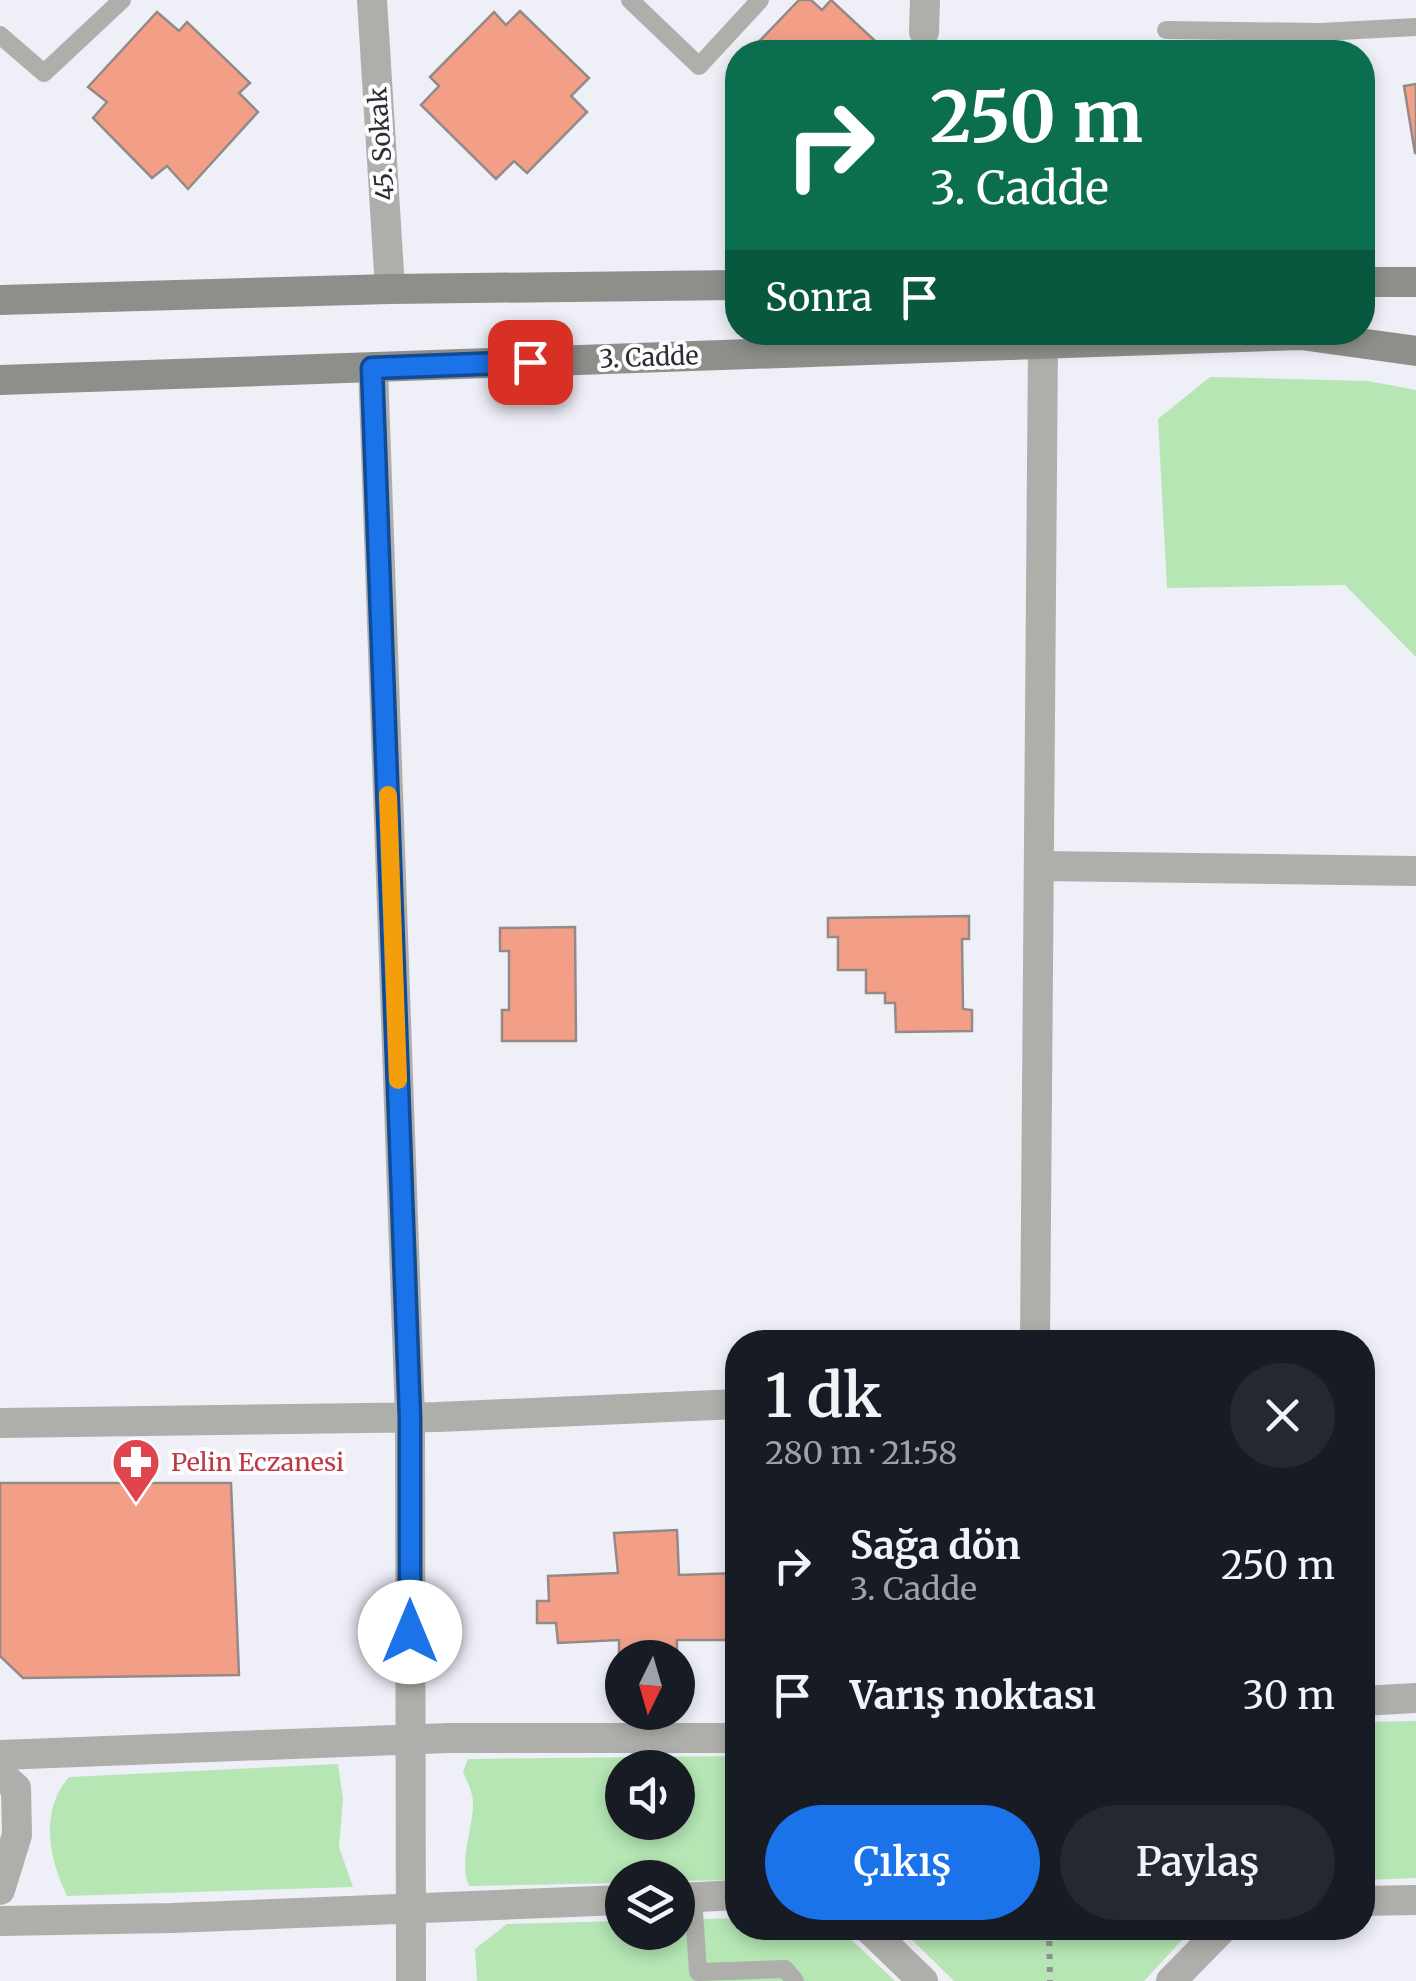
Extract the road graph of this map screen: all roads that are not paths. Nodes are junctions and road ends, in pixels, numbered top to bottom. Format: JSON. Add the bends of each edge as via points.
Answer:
{"nodes":[{"id":1,"x":122,"y":0,"type":"edge"},
{"id":2,"x":372,"y":0,"type":"edge"},
{"id":3,"x":630,"y":0,"type":"edge"},
{"id":4,"x":760,"y":0,"type":"edge"},
{"id":5,"x":924,"y":0,"type":"edge"},
{"id":6,"x":1416,"y":26,"type":"edge"},
{"id":7,"x":1166,"y":30,"type":"dead end"},
{"id":8,"x":924,"y":32,"type":"dead end"},
{"id":9,"x":0,"y":35,"type":"edge"},
{"id":10,"x":1375,"y":282,"type":"edge"},
{"id":11,"x":1416,"y":282,"type":"edge"},
{"id":12,"x":725,"y":285,"type":"edge"},
{"id":13,"x":390,"y":289,"type":"junction"},
{"id":14,"x":0,"y":300,"type":"edge"},
{"id":15,"x":966,"y":345,"type":"edge"},
{"id":16,"x":1043,"y":345,"type":"edge"},
{"id":17,"x":1375,"y":345,"type":"edge"},
{"id":18,"x":1416,"y":351,"type":"edge"},
{"id":19,"x":372,"y":368,"type":"junction"},
{"id":20,"x":0,"y":380,"type":"edge"},
{"id":21,"x":1039,"y":866,"type":"junction"},
{"id":22,"x":1416,"y":871,"type":"edge"},
{"id":23,"x":1035,"y":1330,"type":"edge"},
{"id":24,"x":725,"y":1405,"type":"edge"},
{"id":25,"x":410,"y":1418,"type":"junction"},
{"id":26,"x":0,"y":1423,"type":"edge"},
{"id":27,"x":1416,"y":1698,"type":"edge"},
{"id":28,"x":1375,"y":1700,"type":"edge"},
{"id":29,"x":725,"y":1738,"type":"edge"},
{"id":30,"x":409,"y":1739,"type":"junction"},
{"id":31,"x":0,"y":1755,"type":"edge"},
{"id":32,"x":0,"y":1774,"type":"edge"},
{"id":33,"x":0,"y":1890,"type":"edge"},
{"id":34,"x":725,"y":1895,"type":"edge"},
{"id":35,"x":695,"y":1897,"type":"edge"},
{"id":36,"x":1416,"y":1900,"type":"edge"},
{"id":37,"x":605,"y":1901,"type":"edge"},
{"id":38,"x":1375,"y":1902,"type":"edge"},
{"id":39,"x":409,"y":1909,"type":"junction"},
{"id":40,"x":0,"y":1921,"type":"edge"},
{"id":41,"x":880,"y":1940,"type":"edge"},
{"id":42,"x":1211,"y":1940,"type":"edge"},
{"id":43,"x":694,"y":1950,"type":"edge"},
{"id":44,"x":411,"y":1981,"type":"edge"},
{"id":45,"x":795,"y":1981,"type":"edge"},
{"id":46,"x":923,"y":1981,"type":"edge"},
{"id":47,"x":1172,"y":1981,"type":"edge"}],
"edges":[{"from":1,"to":9,"type":"lane","via":[[44,74]]},
{"from":2,"to":13,"type":"street","name":"45. Sokak"},
{"from":3,"to":4,"type":"lane","via":[[699,66]]},
{"from":5,"to":8,"type":"street"},
{"from":6,"to":7,"type":"lane"},
{"from":10,"to":11,"type":"main road"},
{"from":12,"to":13,"type":"main road"},
{"from":13,"to":14,"type":"main road"},
{"from":15,"to":19,"type":"main road","name":"3. Cadde"},
{"from":16,"to":21,"type":"street"},
{"from":17,"to":18,"type":"main road","name":"3. Cadde"},
{"from":19,"to":20,"type":"main road","name":"3. Cadde"},
{"from":19,"to":25,"type":"street"},
{"from":21,"to":22,"type":"street"},
{"from":21,"to":23,"type":"street"},
{"from":24,"to":25,"type":"street"},
{"from":25,"to":26,"type":"street"},
{"from":25,"to":30,"type":"street"},
{"from":27,"to":28,"type":"street"},
{"from":29,"to":30,"type":"street"},
{"from":30,"to":31,"type":"street"},
{"from":30,"to":39,"type":"street"},
{"from":32,"to":33,"type":"street","via":[[16,1788],[17,1835]]},
{"from":34,"to":35,"type":"street"},
{"from":36,"to":38,"type":"street"},
{"from":37,"to":39,"type":"street"},
{"from":39,"to":40,"type":"street"},
{"from":39,"to":44,"type":"street"},
{"from":41,"to":46,"type":"street"},
{"from":42,"to":47,"type":"street"},
{"from":43,"to":45,"type":"lane","via":[[698,1972],[786,1969]]}]}
